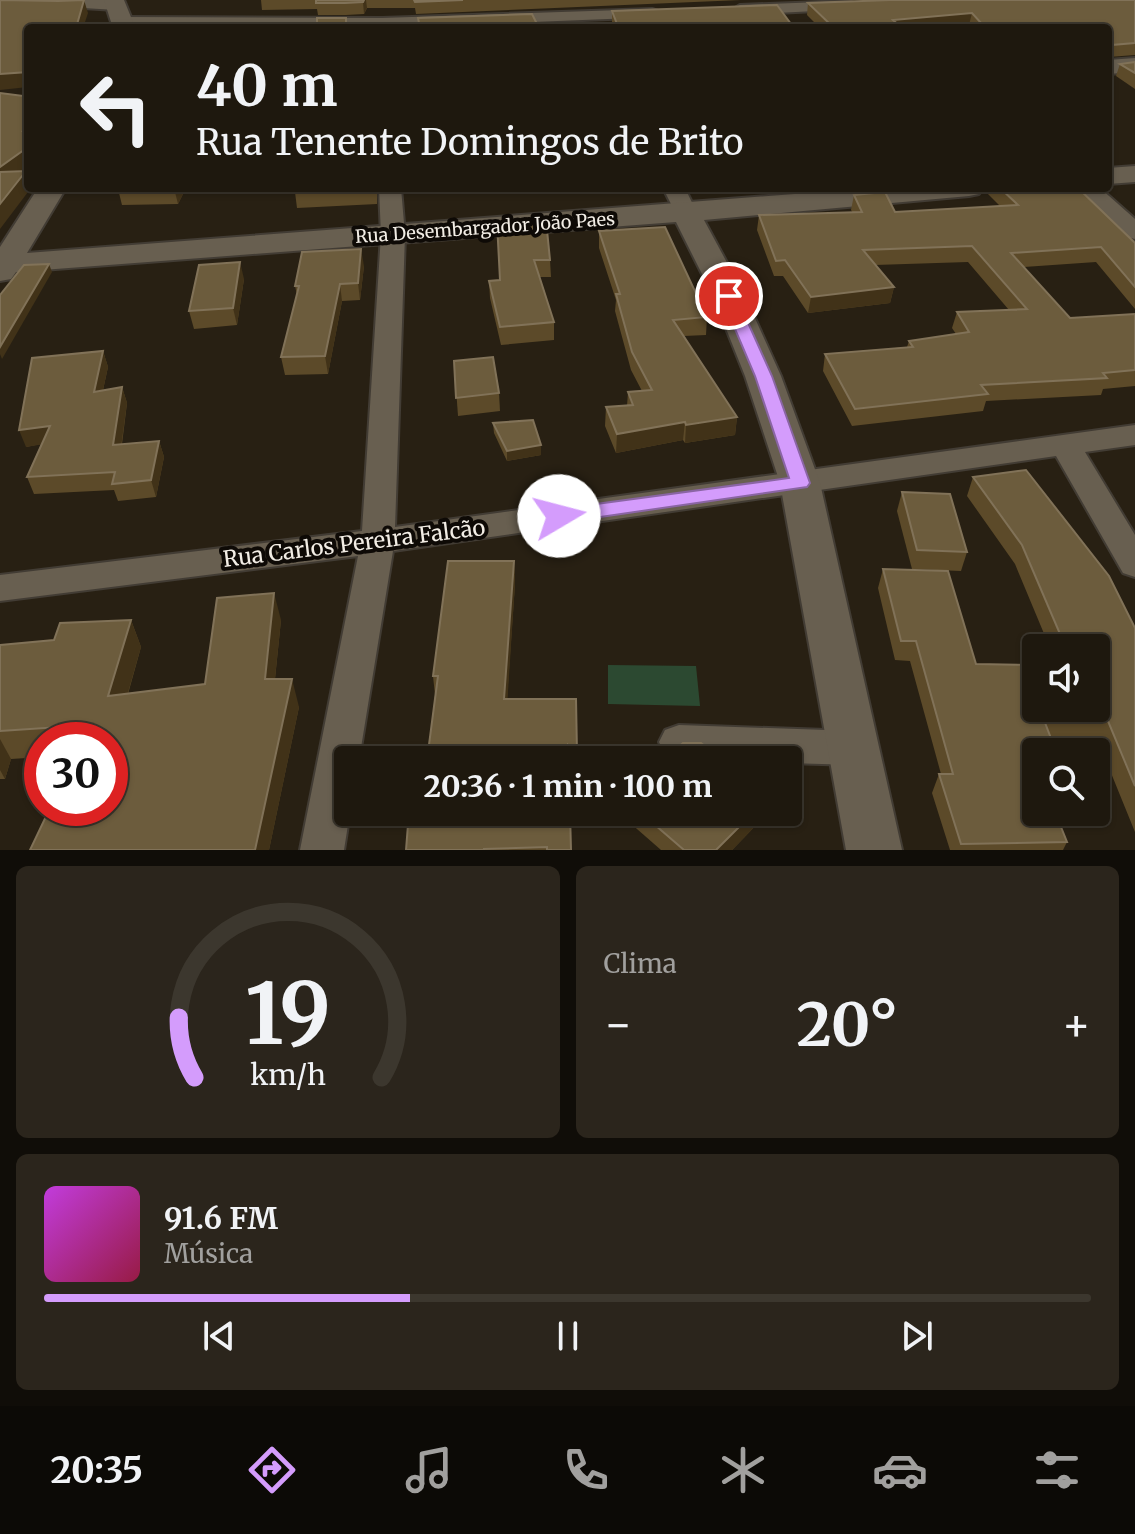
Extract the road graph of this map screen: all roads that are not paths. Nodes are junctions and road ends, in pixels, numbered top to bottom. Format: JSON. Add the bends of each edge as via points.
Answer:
{"nodes":[{"id":1,"x":34,"y":0,"type":"edge"},
{"id":2,"x":754,"y":5,"type":"edge"},
{"id":3,"x":867,"y":5,"type":"edge"},
{"id":4,"x":727,"y":10,"type":"edge"},
{"id":5,"x":669,"y":13,"type":"edge"},
{"id":6,"x":118,"y":14,"type":"edge"},
{"id":7,"x":598,"y":22,"type":"edge"},
{"id":8,"x":338,"y":24,"type":"edge"},
{"id":9,"x":490,"y":24,"type":"edge"},
{"id":10,"x":1135,"y":65,"type":"edge"},
{"id":11,"x":1112,"y":67,"type":"edge"},
{"id":12,"x":1135,"y":174,"type":"edge"},
{"id":13,"x":1112,"y":176,"type":"edge"},
{"id":14,"x":49,"y":192,"type":"edge"},
{"id":15,"x":390,"y":192,"type":"edge"},
{"id":16,"x":873,"y":192,"type":"edge"},
{"id":17,"x":1091,"y":192,"type":"edge"},
{"id":18,"x":680,"y":200,"type":"edge"},
{"id":19,"x":1135,"y":232,"type":"edge"},
{"id":20,"x":393,"y":235,"type":"junction"},
{"id":21,"x":2,"y":267,"type":"edge"},
{"id":22,"x":1135,"y":435,"type":"edge"},
{"id":23,"x":1065,"y":445,"type":"junction"},
{"id":24,"x":800,"y":483,"type":"junction"},
{"id":25,"x":378,"y":541,"type":"junction"},
{"id":26,"x":1135,"y":564,"type":"edge"},
{"id":27,"x":0,"y":588,"type":"edge"},
{"id":28,"x":679,"y":742,"type":"edge"},
{"id":29,"x":855,"y":748,"type":"junction"},
{"id":30,"x":322,"y":850,"type":"edge"},
{"id":31,"x":874,"y":850,"type":"edge"}],
"edges":[{"from":1,"to":6,"type":"street"},
{"from":2,"to":3,"type":"street"},
{"from":2,"to":4,"type":"street"},
{"from":5,"to":7,"type":"street"},
{"from":6,"to":8,"type":"street"},
{"from":7,"to":9,"type":"street"},
{"from":10,"to":11,"type":"street"},
{"from":12,"to":13,"type":"street"},
{"from":14,"to":21,"type":"street"},
{"from":15,"to":20,"type":"street"},
{"from":16,"to":18,"type":"street","name":"Rua Desembargador João Paes"},
{"from":17,"to":19,"type":"street"},
{"from":18,"to":20,"type":"street","name":"Rua Desembargador João Paes"},
{"from":18,"to":24,"type":"street","via":[[763,376]]},
{"from":20,"to":21,"type":"street","name":"Rua Desembargador João Paes"},
{"from":20,"to":25,"type":"street"},
{"from":22,"to":23,"type":"street","name":"Rua Carlos Pereira Falcão"},
{"from":23,"to":24,"type":"street","name":"Rua Carlos Pereira Falcão"},
{"from":23,"to":26,"type":"street"},
{"from":24,"to":25,"type":"street","name":"Rua Carlos Pereira Falcão"},
{"from":24,"to":29,"type":"street"},
{"from":25,"to":27,"type":"street","name":"Rua Carlos Pereira Falcão"},
{"from":25,"to":30,"type":"street"},
{"from":28,"to":29,"type":"street"},
{"from":29,"to":31,"type":"street"}]}
